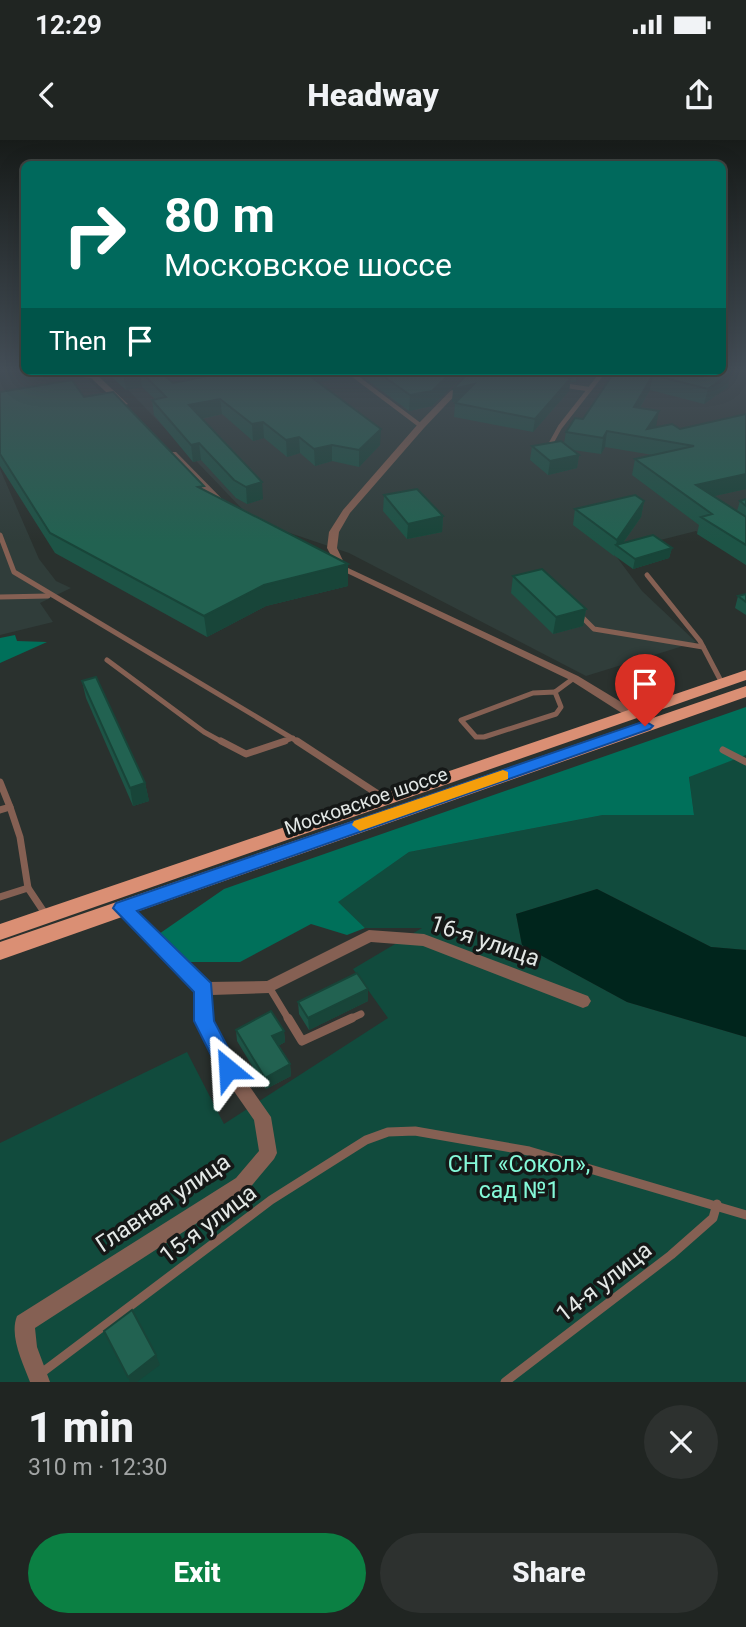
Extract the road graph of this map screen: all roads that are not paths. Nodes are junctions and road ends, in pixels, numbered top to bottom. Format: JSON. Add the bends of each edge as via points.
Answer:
{"nodes":[{"id":1,"x":420,"y":427,"type":"edge"},
{"id":2,"x":560,"y":427,"type":"edge"},
{"id":3,"x":166,"y":447,"type":"edge"},
{"id":4,"x":549,"y":447,"type":"edge"},
{"id":5,"x":232,"y":511,"type":"edge"},
{"id":6,"x":0,"y":535,"type":"edge"},
{"id":7,"x":319,"y":557,"type":"edge"},
{"id":8,"x":342,"y":568,"type":"junction"},
{"id":9,"x":647,"y":575,"type":"dead end"},
{"id":10,"x":50,"y":596,"type":"junction"},
{"id":11,"x":0,"y":597,"type":"edge"},
{"id":12,"x":569,"y":605,"type":"edge"},
{"id":13,"x":703,"y":647,"type":"junction"},
{"id":14,"x":107,"y":660,"type":"dead end"},
{"id":15,"x":746,"y":675,"type":"edge"},
{"id":16,"x":574,"y":678,"type":"junction"},
{"id":17,"x":722,"y":683,"type":"junction"},
{"id":18,"x":746,"y":691,"type":"edge"},
{"id":19,"x":555,"y":692,"type":"junction"},
{"id":20,"x":638,"y":720,"type":"junction"},
{"id":21,"x":293,"y":738,"type":"junction"},
{"id":22,"x":723,"y":750,"type":"dead end"},
{"id":23,"x":746,"y":762,"type":"edge"},
{"id":24,"x":0,"y":782,"type":"edge"},
{"id":25,"x":386,"y":799,"type":"junction"},
{"id":26,"x":10,"y":807,"type":"junction"},
{"id":27,"x":0,"y":810,"type":"edge"},
{"id":28,"x":28,"y":888,"type":"junction"},
{"id":29,"x":0,"y":897,"type":"edge"},
{"id":30,"x":122,"y":908,"type":"junction"},
{"id":31,"x":47,"y":916,"type":"junction"},
{"id":32,"x":0,"y":932,"type":"edge"},
{"id":33,"x":0,"y":951,"type":"edge"},
{"id":34,"x":269,"y":987,"type":"junction"},
{"id":35,"x":204,"y":989,"type":"junction"},
{"id":36,"x":583,"y":1001,"type":"dead end"},
{"id":37,"x":360,"y":1014,"type":"dead end"},
{"id":38,"x":717,"y":1204,"type":"junction"},
{"id":39,"x":746,"y":1215,"type":"edge"},
{"id":40,"x":39,"y":1378,"type":"edge"},
{"id":41,"x":505,"y":1382,"type":"edge"}],
"edges":[{"from":1,"to":8,"type":"street","via":[[334,532],[332,548]]},
{"from":2,"to":4,"type":"lane"},
{"from":3,"to":5,"type":"street"},
{"from":6,"to":10,"type":"lane","via":[[14,572]]},
{"from":7,"to":8,"type":"street"},
{"from":8,"to":16,"type":"street"},
{"from":9,"to":13,"type":"lane"},
{"from":10,"to":11,"type":"lane"},
{"from":10,"to":21,"type":"lane"},
{"from":12,"to":13,"type":"lane","via":[[594,629]]},
{"from":13,"to":17,"type":"lane"},
{"from":14,"to":21,"type":"lane","via":[[204,732],[246,754]]},
{"from":15,"to":17,"type":"main road","name":"Московское шоссе"},
{"from":16,"to":19,"type":"lane"},
{"from":16,"to":20,"type":"street"},
{"from":17,"to":20,"type":"main road","name":"Московское шоссе"},
{"from":18,"to":20,"type":"main road","name":"Московское шоссе"},
{"from":19,"to":19,"type":"lane","via":[[561,707],[556,714],[484,737],[476,737],[461,720],[533,693]]},
{"from":20,"to":25,"type":"main road","name":"Московское шоссе"},
{"from":20,"to":30,"type":"main road","name":"Московское шоссе"},
{"from":21,"to":25,"type":"lane"},
{"from":22,"to":23,"type":"lane"},
{"from":24,"to":26,"type":"lane"},
{"from":25,"to":31,"type":"main road","name":"Московское шоссе"},
{"from":26,"to":27,"type":"lane"},
{"from":26,"to":28,"type":"lane"},
{"from":28,"to":29,"type":"lane"},
{"from":28,"to":31,"type":"lane"},
{"from":30,"to":33,"type":"main road","name":"Московское шоссе"},
{"from":30,"to":35,"type":"street"},
{"from":31,"to":32,"type":"main road","name":"Московское шоссе"},
{"from":34,"to":35,"type":"street"},
{"from":34,"to":36,"type":"street","name":"16-я улица","via":[[369,936],[424,940]]},
{"from":34,"to":37,"type":"lane","via":[[302,1041]]},
{"from":35,"to":40,"type":"street","name":"Главная улица","via":[[204,1021],[228,1069],[262,1117],[268,1153],[242,1184],[24,1323]]},
{"from":38,"to":39,"type":"lane","name":"15-я улица"},
{"from":38,"to":40,"type":"lane","name":"15-я улица","via":[[529,1150],[415,1131],[388,1132],[366,1140],[271,1200]]},
{"from":38,"to":41,"type":"lane","name":"14-я улица","via":[[713,1218],[671,1255]]}]}
